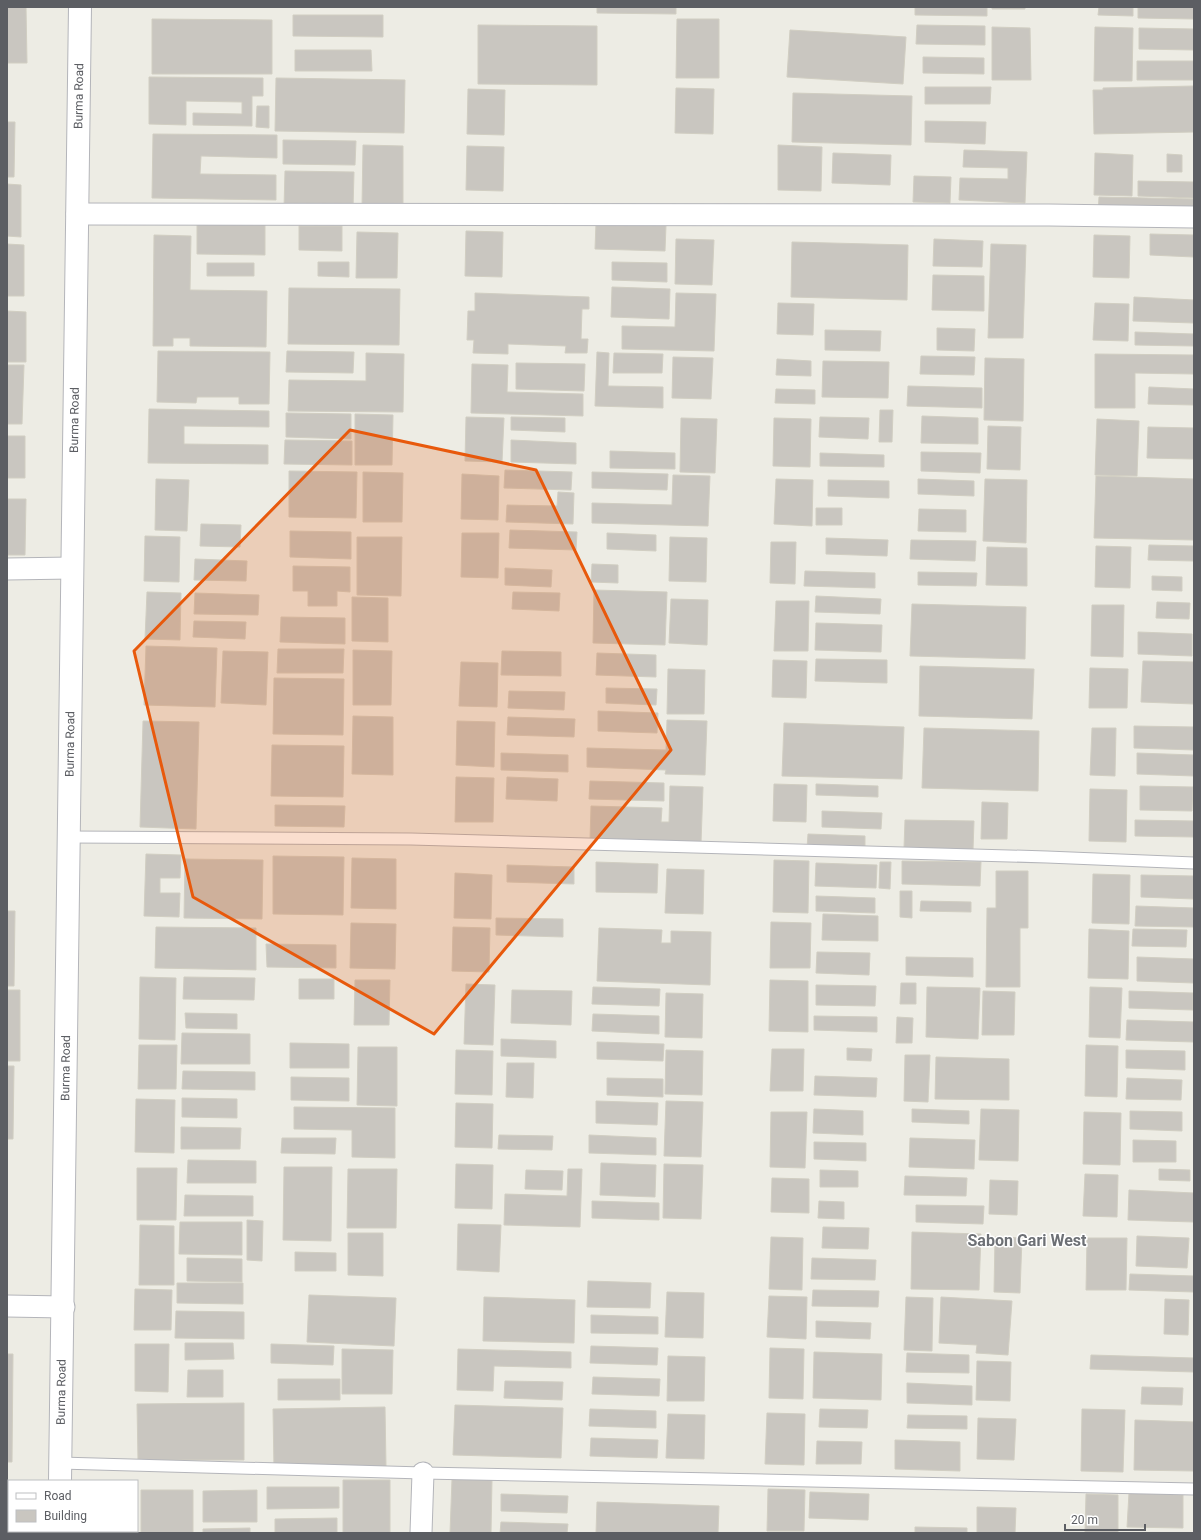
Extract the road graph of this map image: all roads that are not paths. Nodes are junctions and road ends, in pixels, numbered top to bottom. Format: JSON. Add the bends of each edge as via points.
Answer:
{"nodes":[{"id":1,"x":80,"y":7,"type":"edge"},
{"id":2,"x":77,"y":214,"type":"junction"},
{"id":3,"x":1194,"y":217,"type":"edge"},
{"id":4,"x":72,"y":568,"type":"junction"},
{"id":5,"x":7,"y":569,"type":"edge"},
{"id":6,"x":69,"y":837,"type":"junction"},
{"id":7,"x":1194,"y":863,"type":"edge"},
{"id":8,"x":7,"y":1306,"type":"edge"},
{"id":9,"x":64,"y":1307,"type":"junction"},
{"id":10,"x":60,"y":1472,"type":"edge"},
{"id":11,"x":423,"y":1473,"type":"junction"},
{"id":12,"x":1194,"y":1489,"type":"edge"},
{"id":13,"x":421,"y":1533,"type":"edge"}],
"edges":[{"from":1,"to":2,"type":"street","name":"Burma Road"},
{"from":2,"to":3,"type":"street"},
{"from":2,"to":4,"type":"street","name":"Burma Road"},
{"from":4,"to":5,"type":"street"},
{"from":4,"to":6,"type":"street","name":"Burma Road"},
{"from":6,"to":7,"type":"lane","via":[[411,839]]},
{"from":6,"to":9,"type":"street","name":"Burma Road"},
{"from":8,"to":9,"type":"street"},
{"from":9,"to":10,"type":"street","name":"Burma Road"},
{"from":10,"to":11,"type":"lane"},
{"from":11,"to":12,"type":"lane"},
{"from":11,"to":13,"type":"street"}]}
